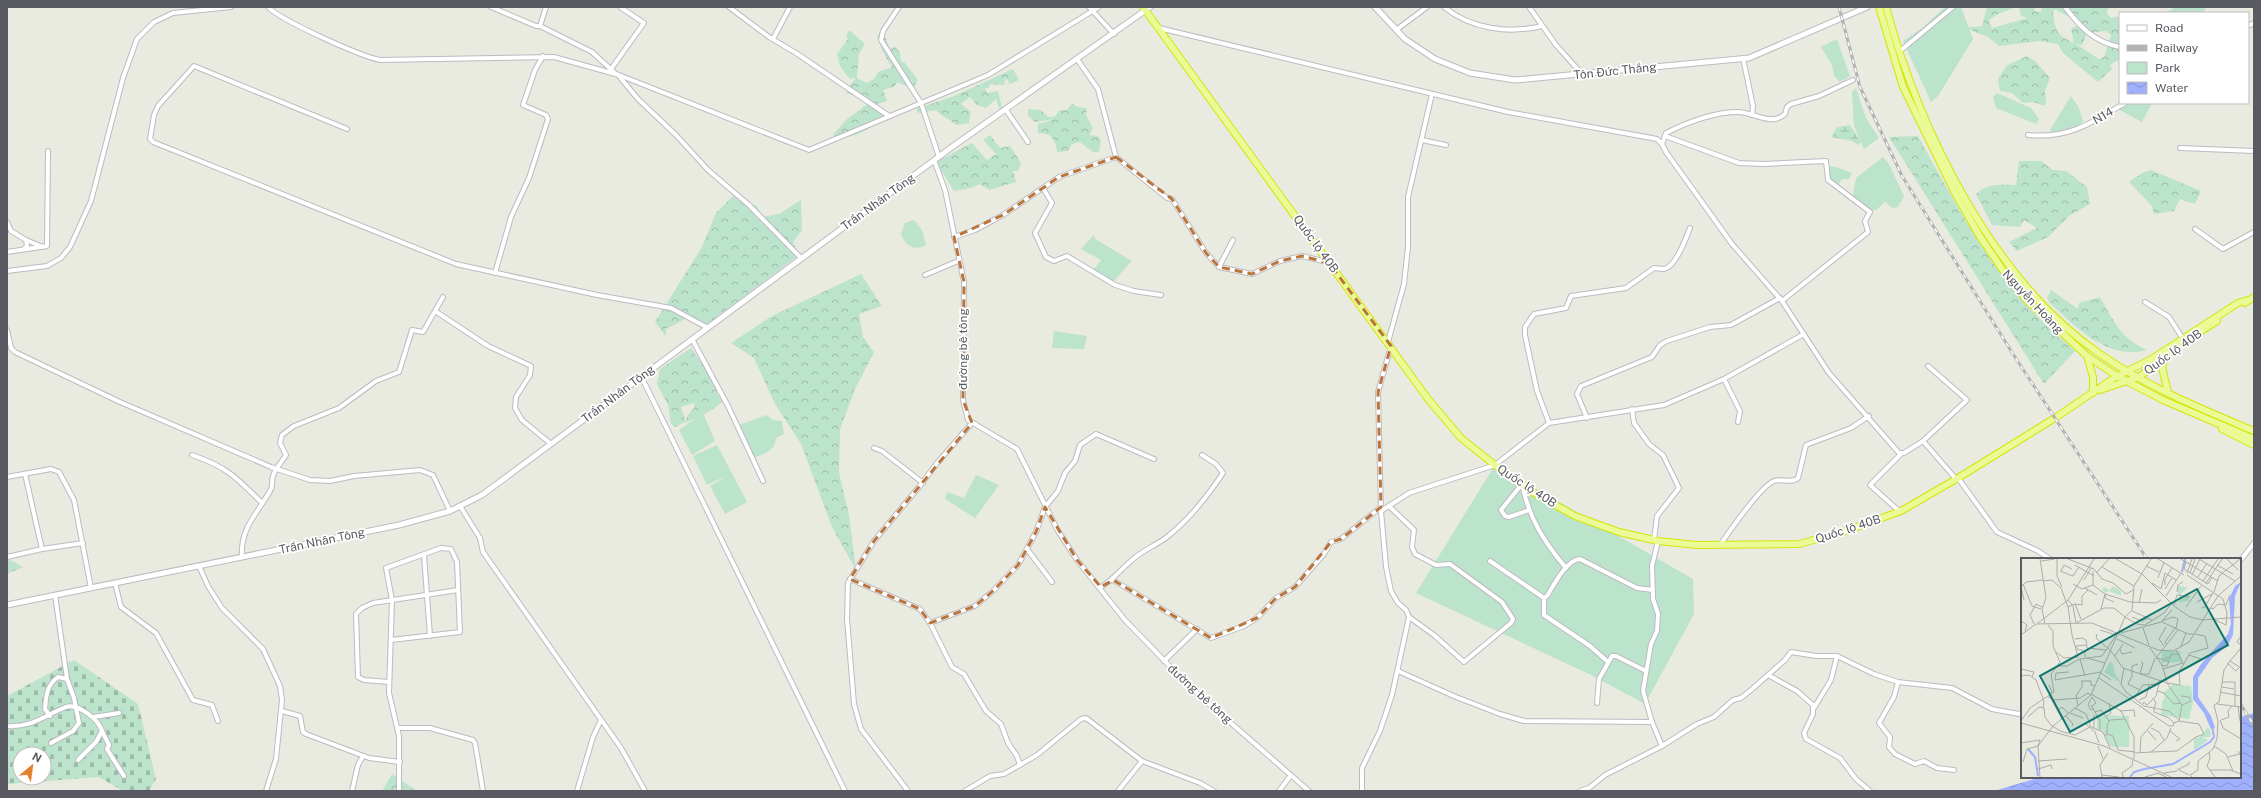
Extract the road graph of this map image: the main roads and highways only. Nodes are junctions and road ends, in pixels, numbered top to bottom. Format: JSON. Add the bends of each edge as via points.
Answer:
{"nodes":[{"id":1,"x":1879,"y":7,"type":"edge"},
{"id":2,"x":1886,"y":7,"type":"edge"},
{"id":3,"x":1146,"y":8,"type":"edge"},
{"id":4,"x":2254,"y":297,"type":"edge"},
{"id":5,"x":2248,"y":300,"type":"junction"},
{"id":6,"x":2087,"y":356,"type":"junction"},
{"id":7,"x":2165,"y":357,"type":"junction"},
{"id":8,"x":2127,"y":370,"type":"junction"},
{"id":9,"x":2117,"y":376,"type":"junction"},
{"id":10,"x":2139,"y":377,"type":"junction"},
{"id":11,"x":2127,"y":381,"type":"junction"},
{"id":12,"x":2093,"y":393,"type":"junction"},
{"id":13,"x":2168,"y":393,"type":"junction"},
{"id":14,"x":2196,"y":414,"type":"junction"},
{"id":15,"x":2254,"y":432,"type":"edge"},
{"id":16,"x":2254,"y":439,"type":"edge"},
{"id":17,"x":2254,"y":445,"type":"edge"}],
"edges":[{"from":1,"to":6,"type":"highway","name":"Nguyễn Hoàng","via":[[1903,87],[1955,193],[1979,235],[2028,301]]},
{"from":2,"to":8,"type":"highway","name":"Nguyễn Hoàng","via":[[1913,88],[1943,155],[1990,240],[2031,293],[2063,325],[2100,354]]},
{"from":3,"to":12,"type":"highway","name":"Quốc lộ 40B","via":[[1428,399],[1461,438],[1522,484],[1575,516],[1619,532],[1656,540],[1697,545],[1798,544],[1846,531],[1900,511]]},
{"from":4,"to":5,"type":"highway","name":"Quốc lộ 40B"},
{"from":5,"to":7,"type":"highway","name":"Quốc lộ 40B"},
{"from":5,"to":8,"type":"highway","name":"Quốc lộ 40B","via":[[2227,310],[2150,360]]},
{"from":6,"to":9,"type":"highway","name":"Nguyễn Hoàng"},
{"from":6,"to":12,"type":"highway","via":[[2094,377]]},
{"from":7,"to":10,"type":"highway","name":"Quốc lộ 40B"},
{"from":7,"to":13,"type":"highway","via":[[2162,367]]},
{"from":8,"to":9,"type":"highway","name":"Quốc lộ 40B"},
{"from":8,"to":10,"type":"highway","name":"Nguyễn Hoàng"},
{"from":9,"to":11,"type":"highway","name":"Nguyễn Hoàng"},
{"from":9,"to":12,"type":"highway","name":"Quốc lộ 40B"},
{"from":10,"to":11,"type":"highway","name":"Quốc lộ 40B"},
{"from":10,"to":13,"type":"highway","name":"Nguyễn Hoàng"},
{"from":11,"to":12,"type":"highway","name":"Quốc lộ 40B"},
{"from":11,"to":14,"type":"highway","name":"Nguyễn Hoàng"},
{"from":13,"to":15,"type":"highway","name":"Nguyễn Hoàng"},
{"from":14,"to":16,"type":"highway","name":"Nguyễn Hoàng"},
{"from":14,"to":17,"type":"highway"}]}
